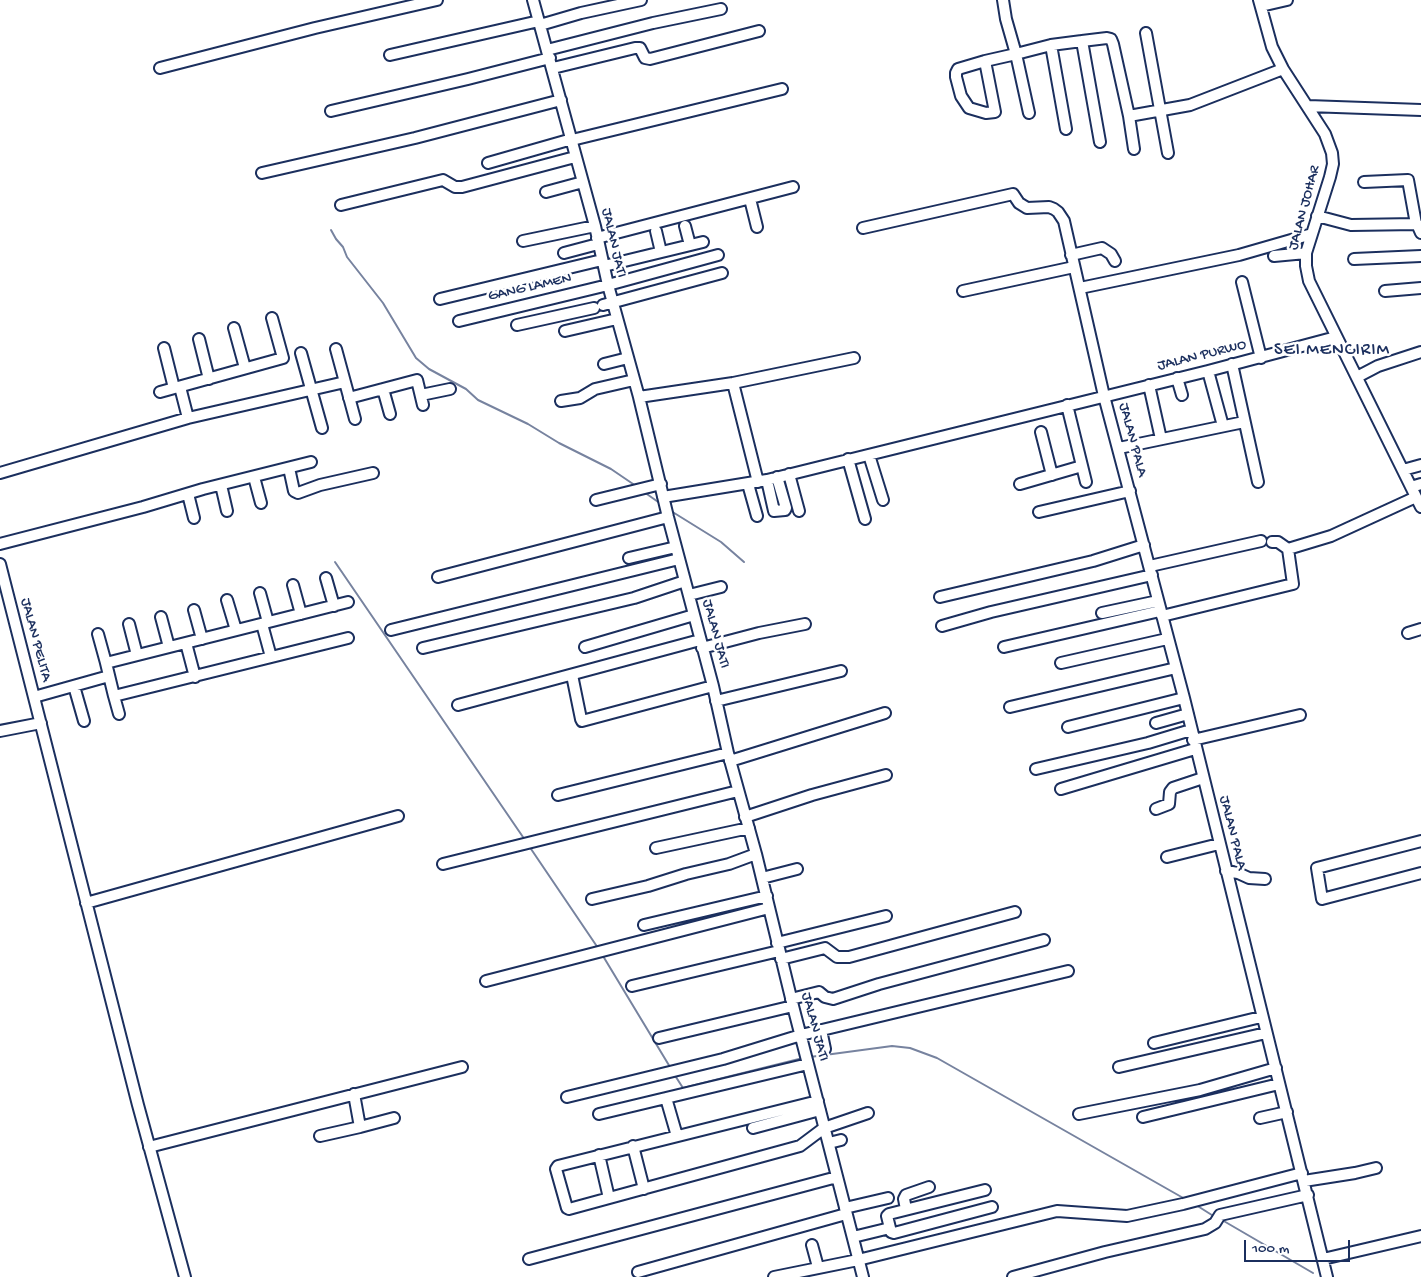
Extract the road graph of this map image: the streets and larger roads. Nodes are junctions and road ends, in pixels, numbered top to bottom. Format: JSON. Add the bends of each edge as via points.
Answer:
{"nodes":[{"id":1,"x":437,"y":0,"type":"edge"},
{"id":2,"x":534,"y":0,"type":"edge"},
{"id":3,"x":641,"y":0,"type":"edge"},
{"id":4,"x":1003,"y":0,"type":"edge"},
{"id":5,"x":1287,"y":0,"type":"edge"},
{"id":6,"x":1260,"y":3,"type":"edge"},
{"id":7,"x":721,"y":9,"type":"dead end"},
{"id":8,"x":540,"y":23,"type":"junction"},
{"id":9,"x":759,"y":31,"type":"dead end"},
{"id":10,"x":1146,"y":32,"type":"dead end"},
{"id":11,"x":1082,"y":41,"type":"junction"},
{"id":12,"x":1051,"y":45,"type":"junction"},
{"id":13,"x":1016,"y":54,"type":"junction"},
{"id":14,"x":390,"y":56,"type":"dead end"},
{"id":15,"x":550,"y":59,"type":"junction"},
{"id":16,"x":985,"y":61,"type":"junction"},
{"id":17,"x":160,"y":68,"type":"dead end"},
{"id":18,"x":1283,"y":69,"type":"junction"},
{"id":19,"x":782,"y":89,"type":"dead end"},
{"id":20,"x":561,"y":100,"type":"junction"},
{"id":21,"x":1308,"y":106,"type":"junction"},
{"id":22,"x":1421,"y":110,"type":"edge"},
{"id":23,"x":331,"y":111,"type":"dead end"},
{"id":24,"x":1159,"y":112,"type":"junction"},
{"id":25,"x":1029,"y":113,"type":"dead end"},
{"id":26,"x":1130,"y":116,"type":"junction"},
{"id":27,"x":1066,"y":129,"type":"dead end"},
{"id":28,"x":572,"y":140,"type":"junction"},
{"id":29,"x":1100,"y":142,"type":"dead end"},
{"id":30,"x":1134,"y":148,"type":"dead end"},
{"id":31,"x":1168,"y":153,"type":"dead end"},
{"id":32,"x":576,"y":157,"type":"junction"},
{"id":33,"x":488,"y":163,"type":"dead end"},
{"id":34,"x":262,"y":173,"type":"dead end"},
{"id":35,"x":583,"y":182,"type":"junction"},
{"id":36,"x":1364,"y":182,"type":"dead end"},
{"id":37,"x":793,"y":187,"type":"dead end"},
{"id":38,"x":546,"y":192,"type":"dead end"},
{"id":39,"x":750,"y":199,"type":"junction"},
{"id":40,"x":341,"y":205,"type":"dead end"},
{"id":41,"x":1317,"y":216,"type":"junction"},
{"id":42,"x":595,"y":226,"type":"junction"},
{"id":43,"x":685,"y":226,"type":"dead end"},
{"id":44,"x":757,"y":227,"type":"dead end"},
{"id":45,"x":863,"y":228,"type":"dead end"},
{"id":46,"x":1418,"y":228,"type":"edge"},
{"id":47,"x":656,"y":231,"type":"dead end"},
{"id":48,"x":1312,"y":234,"type":"junction"},
{"id":49,"x":522,"y":241,"type":"dead end"},
{"id":50,"x":598,"y":241,"type":"junction"},
{"id":51,"x":703,"y":242,"type":"dead end"},
{"id":52,"x":690,"y":245,"type":"junction"},
{"id":53,"x":661,"y":252,"type":"junction"},
{"id":54,"x":564,"y":253,"type":"dead end"},
{"id":55,"x":1306,"y":253,"type":"junction"},
{"id":56,"x":718,"y":255,"type":"dead end"},
{"id":57,"x":1071,"y":255,"type":"junction"},
{"id":58,"x":1274,"y":256,"type":"dead end"},
{"id":59,"x":1421,"y":256,"type":"edge"},
{"id":60,"x":1354,"y":259,"type":"dead end"},
{"id":61,"x":1115,"y":261,"type":"dead end"},
{"id":62,"x":603,"y":263,"type":"junction"},
{"id":63,"x":1074,"y":266,"type":"junction"},
{"id":64,"x":722,"y":273,"type":"dead end"},
{"id":65,"x":1242,"y":282,"type":"dead end"},
{"id":66,"x":608,"y":285,"type":"junction"},
{"id":67,"x":1080,"y":288,"type":"junction"},
{"id":68,"x":1421,"y":288,"type":"edge"},
{"id":69,"x":1385,"y":290,"type":"dead end"},
{"id":70,"x":963,"y":291,"type":"dead end"},
{"id":71,"x":440,"y":299,"type":"dead end"},
{"id":72,"x":603,"y":305,"type":"junction"},
{"id":73,"x":272,"y":318,"type":"dead end"},
{"id":74,"x":617,"y":319,"type":"junction"},
{"id":75,"x":459,"y":321,"type":"dead end"},
{"id":76,"x":517,"y":325,"type":"dead end"},
{"id":77,"x":234,"y":328,"type":"dead end"},
{"id":78,"x":565,"y":331,"type":"dead end"},
{"id":79,"x":1336,"y":337,"type":"junction"},
{"id":80,"x":199,"y":338,"type":"dead end"},
{"id":81,"x":164,"y":348,"type":"dead end"},
{"id":82,"x":336,"y":348,"type":"dead end"},
{"id":83,"x":1421,"y":352,"type":"edge"},
{"id":84,"x":301,"y":353,"type":"dead end"},
{"id":85,"x":628,"y":358,"type":"junction"},
{"id":86,"x":854,"y":358,"type":"dead end"},
{"id":87,"x":1261,"y":358,"type":"junction"},
{"id":88,"x":604,"y":364,"type":"dead end"},
{"id":89,"x":1232,"y":364,"type":"junction"},
{"id":90,"x":245,"y":368,"type":"junction"},
{"id":91,"x":1208,"y":371,"type":"junction"},
{"id":92,"x":1357,"y":377,"type":"junction"},
{"id":93,"x":1177,"y":378,"type":"junction"},
{"id":94,"x":209,"y":379,"type":"junction"},
{"id":95,"x":634,"y":380,"type":"junction"},
{"id":96,"x":345,"y":382,"type":"junction"},
{"id":97,"x":733,"y":383,"type":"junction"},
{"id":98,"x":1149,"y":385,"type":"junction"},
{"id":99,"x":177,"y":388,"type":"junction"},
{"id":100,"x":383,"y":389,"type":"junction"},
{"id":101,"x":450,"y":389,"type":"dead end"},
{"id":102,"x":311,"y":390,"type":"junction"},
{"id":103,"x":160,"y":392,"type":"dead end"},
{"id":104,"x":1182,"y":395,"type":"dead end"},
{"id":105,"x":1104,"y":396,"type":"junction"},
{"id":106,"x":639,"y":397,"type":"junction"},
{"id":107,"x":349,"y":398,"type":"junction"},
{"id":108,"x":561,"y":401,"type":"dead end"},
{"id":109,"x":1067,"y":405,"type":"junction"},
{"id":110,"x":390,"y":414,"type":"dead end"},
{"id":111,"x":188,"y":418,"type":"junction"},
{"id":112,"x":355,"y":419,"type":"dead end"},
{"id":113,"x":1244,"y":422,"type":"junction"},
{"id":114,"x":1223,"y":426,"type":"junction"},
{"id":115,"x":322,"y":428,"type":"dead end"},
{"id":116,"x":1041,"y":432,"type":"dead end"},
{"id":117,"x":1161,"y":439,"type":"junction"},
{"id":118,"x":1119,"y":448,"type":"junction"},
{"id":119,"x":868,"y":455,"type":"junction"},
{"id":120,"x":848,"y":459,"type":"junction"},
{"id":121,"x":311,"y":462,"type":"dead end"},
{"id":122,"x":1421,"y":465,"type":"edge"},
{"id":123,"x":1082,"y":466,"type":"junction"},
{"id":124,"x":288,"y":468,"type":"junction"},
{"id":125,"x":1403,"y":470,"type":"junction"},
{"id":126,"x":0,"y":473,"type":"edge"},
{"id":127,"x":373,"y":474,"type":"dead end"},
{"id":128,"x":788,"y":474,"type":"junction"},
{"id":129,"x":1052,"y":475,"type":"junction"},
{"id":130,"x":254,"y":477,"type":"junction"},
{"id":131,"x":777,"y":477,"type":"junction"},
{"id":132,"x":757,"y":482,"type":"junction"},
{"id":133,"x":1086,"y":482,"type":"dead end"},
{"id":134,"x":1258,"y":482,"type":"dead end"},
{"id":135,"x":1020,"y":484,"type":"dead end"},
{"id":136,"x":221,"y":485,"type":"junction"},
{"id":137,"x":656,"y":485,"type":"junction"},
{"id":138,"x":1416,"y":485,"type":"edge"},
{"id":139,"x":1130,"y":491,"type":"junction"},
{"id":140,"x":188,"y":494,"type":"junction"},
{"id":141,"x":596,"y":500,"type":"dead end"},
{"id":142,"x":883,"y":500,"type":"dead end"},
{"id":143,"x":1419,"y":502,"type":"edge"},
{"id":144,"x":261,"y":503,"type":"dead end"},
{"id":145,"x":665,"y":507,"type":"junction"},
{"id":146,"x":227,"y":511,"type":"dead end"},
{"id":147,"x":799,"y":511,"type":"dead end"},
{"id":148,"x":1040,"y":512,"type":"dead end"},
{"id":149,"x":757,"y":516,"type":"dead end"},
{"id":150,"x":194,"y":518,"type":"dead end"},
{"id":151,"x":865,"y":519,"type":"dead end"},
{"id":152,"x":1261,"y":541,"type":"dead end"},
{"id":153,"x":1272,"y":542,"type":"dead end"},
{"id":154,"x":0,"y":544,"type":"edge"},
{"id":155,"x":1144,"y":545,"type":"junction"},
{"id":156,"x":676,"y":548,"type":"junction"},
{"id":157,"x":1288,"y":549,"type":"junction"},
{"id":158,"x":629,"y":558,"type":"dead end"},
{"id":159,"x":679,"y":560,"type":"junction"},
{"id":160,"x":0,"y":564,"type":"edge"},
{"id":161,"x":1151,"y":571,"type":"junction"},
{"id":162,"x":438,"y":577,"type":"dead end"},
{"id":163,"x":326,"y":578,"type":"dead end"},
{"id":164,"x":686,"y":581,"type":"junction"},
{"id":165,"x":293,"y":585,"type":"dead end"},
{"id":166,"x":721,"y":587,"type":"dead end"},
{"id":167,"x":260,"y":593,"type":"dead end"},
{"id":168,"x":689,"y":595,"type":"junction"},
{"id":169,"x":940,"y":597,"type":"dead end"},
{"id":170,"x":227,"y":600,"type":"dead end"},
{"id":171,"x":348,"y":602,"type":"dead end"},
{"id":172,"x":334,"y":606,"type":"junction"},
{"id":173,"x":1160,"y":609,"type":"junction"},
{"id":174,"x":194,"y":610,"type":"dead end"},
{"id":175,"x":1102,"y":613,"type":"dead end"},
{"id":176,"x":301,"y":614,"type":"junction"},
{"id":177,"x":694,"y":616,"type":"junction"},
{"id":178,"x":162,"y":617,"type":"dead end"},
{"id":179,"x":265,"y":623,"type":"junction"},
{"id":180,"x":129,"y":624,"type":"dead end"},
{"id":181,"x":805,"y":624,"type":"dead end"},
{"id":182,"x":942,"y":626,"type":"dead end"},
{"id":183,"x":1421,"y":629,"type":"edge"},
{"id":184,"x":236,"y":630,"type":"junction"},
{"id":185,"x":391,"y":630,"type":"dead end"},
{"id":186,"x":1408,"y":633,"type":"dead end"},
{"id":187,"x":98,"y":634,"type":"dead end"},
{"id":188,"x":348,"y":638,"type":"dead end"},
{"id":189,"x":202,"y":639,"type":"junction"},
{"id":190,"x":1167,"y":639,"type":"junction"},
{"id":191,"x":186,"y":643,"type":"junction"},
{"id":192,"x":701,"y":644,"type":"junction"},
{"id":193,"x":169,"y":647,"type":"junction"},
{"id":194,"x":585,"y":647,"type":"dead end"},
{"id":195,"x":1004,"y":647,"type":"dead end"},
{"id":196,"x":423,"y":648,"type":"dead end"},
{"id":197,"x":138,"y":655,"type":"junction"},
{"id":198,"x":271,"y":657,"type":"junction"},
{"id":199,"x":106,"y":663,"type":"junction"},
{"id":200,"x":1061,"y":663,"type":"dead end"},
{"id":201,"x":1176,"y":668,"type":"junction"},
{"id":202,"x":841,"y":671,"type":"dead end"},
{"id":203,"x":572,"y":675,"type":"junction"},
{"id":204,"x":109,"y":676,"type":"junction"},
{"id":205,"x":195,"y":677,"type":"junction"},
{"id":206,"x":74,"y":686,"type":"junction"},
{"id":207,"x":713,"y":686,"type":"junction"},
{"id":208,"x":114,"y":696,"type":"junction"},
{"id":209,"x":34,"y":697,"type":"junction"},
{"id":210,"x":1184,"y":698,"type":"junction"},
{"id":211,"x":716,"y":702,"type":"junction"},
{"id":212,"x":458,"y":705,"type":"dead end"},
{"id":213,"x":1010,"y":707,"type":"dead end"},
{"id":214,"x":884,"y":713,"type":"dead end"},
{"id":215,"x":119,"y":714,"type":"dead end"},
{"id":216,"x":1188,"y":714,"type":"junction"},
{"id":217,"x":1300,"y":716,"type":"dead end"},
{"id":218,"x":84,"y":721,"type":"dead end"},
{"id":219,"x":41,"y":723,"type":"junction"},
{"id":220,"x":1156,"y":723,"type":"dead end"},
{"id":221,"x":1068,"y":727,"type":"dead end"},
{"id":222,"x":0,"y":731,"type":"edge"},
{"id":223,"x":1193,"y":740,"type":"junction"},
{"id":224,"x":729,"y":757,"type":"junction"},
{"id":225,"x":1036,"y":769,"type":"dead end"},
{"id":226,"x":886,"y":776,"type":"dead end"},
{"id":227,"x":1203,"y":778,"type":"junction"},
{"id":228,"x":1061,"y":789,"type":"dead end"},
{"id":229,"x":738,"y":791,"type":"junction"},
{"id":230,"x":558,"y":795,"type":"dead end"},
{"id":231,"x":1156,"y":809,"type":"dead end"},
{"id":232,"x":398,"y":816,"type":"dead end"},
{"id":233,"x":745,"y":817,"type":"junction"},
{"id":234,"x":749,"y":828,"type":"junction"},
{"id":235,"x":1421,"y":841,"type":"edge"},
{"id":236,"x":1220,"y":844,"type":"junction"},
{"id":237,"x":656,"y":848,"type":"dead end"},
{"id":238,"x":756,"y":854,"type":"junction"},
{"id":239,"x":1167,"y":857,"type":"dead end"},
{"id":240,"x":443,"y":864,"type":"dead end"},
{"id":241,"x":797,"y":869,"type":"dead end"},
{"id":242,"x":1226,"y":871,"type":"junction"},
{"id":243,"x":1421,"y":873,"type":"edge"},
{"id":244,"x":762,"y":878,"type":"junction"},
{"id":245,"x":1264,"y":879,"type":"dead end"},
{"id":246,"x":767,"y":896,"type":"junction"},
{"id":247,"x":592,"y":899,"type":"dead end"},
{"id":248,"x":86,"y":902,"type":"junction"},
{"id":249,"x":769,"y":908,"type":"junction"},
{"id":250,"x":1015,"y":912,"type":"dead end"},
{"id":251,"x":886,"y":916,"type":"dead end"},
{"id":252,"x":644,"y":925,"type":"dead end"},
{"id":253,"x":1044,"y":940,"type":"dead end"},
{"id":254,"x":779,"y":951,"type":"junction"},
{"id":255,"x":1068,"y":972,"type":"dead end"},
{"id":256,"x":486,"y":980,"type":"dead end"},
{"id":257,"x":632,"y":986,"type":"dead end"},
{"id":258,"x":792,"y":1002,"type":"junction"},
{"id":259,"x":1261,"y":1017,"type":"junction"},
{"id":260,"x":821,"y":1030,"type":"junction"},
{"id":261,"x":1266,"y":1033,"type":"junction"},
{"id":262,"x":801,"y":1035,"type":"junction"},
{"id":263,"x":659,"y":1038,"type":"dead end"},
{"id":264,"x":1154,"y":1043,"type":"dead end"},
{"id":265,"x":825,"y":1049,"type":"dead end"},
{"id":266,"x":808,"y":1063,"type":"junction"},
{"id":267,"x":462,"y":1067,"type":"dead end"},
{"id":268,"x":1120,"y":1067,"type":"dead end"},
{"id":269,"x":1276,"y":1068,"type":"junction"},
{"id":270,"x":1279,"y":1084,"type":"junction"},
{"id":271,"x":354,"y":1094,"type":"junction"},
{"id":272,"x":567,"y":1097,"type":"dead end"},
{"id":273,"x":666,"y":1098,"type":"junction"},
{"id":274,"x":819,"y":1105,"type":"junction"},
{"id":275,"x":1287,"y":1112,"type":"junction"},
{"id":276,"x":868,"y":1113,"type":"dead end"},
{"id":277,"x":599,"y":1114,"type":"dead end"},
{"id":278,"x":1080,"y":1114,"type":"dead end"},
{"id":279,"x":1143,"y":1117,"type":"dead end"},
{"id":280,"x":394,"y":1118,"type":"dead end"},
{"id":281,"x":1260,"y":1118,"type":"dead end"},
{"id":282,"x":360,"y":1126,"type":"junction"},
{"id":283,"x":753,"y":1128,"type":"dead end"},
{"id":284,"x":824,"y":1128,"type":"junction"},
{"id":285,"x":320,"y":1136,"type":"dead end"},
{"id":286,"x":677,"y":1136,"type":"junction"},
{"id":287,"x":841,"y":1140,"type":"dead end"},
{"id":288,"x":829,"y":1143,"type":"junction"},
{"id":289,"x":633,"y":1146,"type":"junction"},
{"id":290,"x":149,"y":1147,"type":"junction"},
{"id":291,"x":599,"y":1155,"type":"junction"},
{"id":292,"x":1376,"y":1168,"type":"dead end"},
{"id":293,"x":837,"y":1177,"type":"junction"},
{"id":294,"x":1303,"y":1177,"type":"junction"},
{"id":295,"x":929,"y":1188,"type":"dead end"},
{"id":296,"x":644,"y":1189,"type":"junction"},
{"id":297,"x":985,"y":1190,"type":"dead end"},
{"id":298,"x":1308,"y":1195,"type":"junction"},
{"id":299,"x":609,"y":1198,"type":"junction"},
{"id":300,"x":888,"y":1198,"type":"dead end"},
{"id":301,"x":992,"y":1207,"type":"dead end"},
{"id":302,"x":906,"y":1209,"type":"junction"},
{"id":303,"x":845,"y":1211,"type":"junction"},
{"id":304,"x":890,"y":1228,"type":"junction"},
{"id":305,"x":1421,"y":1236,"type":"edge"},
{"id":306,"x":853,"y":1237,"type":"junction"},
{"id":307,"x":812,"y":1245,"type":"dead end"},
{"id":308,"x":529,"y":1259,"type":"dead end"},
{"id":309,"x":1322,"y":1259,"type":"junction"},
{"id":310,"x":858,"y":1260,"type":"junction"},
{"id":311,"x":818,"y":1267,"type":"junction"},
{"id":312,"x":638,"y":1272,"type":"dead end"},
{"id":313,"x":186,"y":1277,"type":"edge"},
{"id":314,"x":774,"y":1277,"type":"edge"},
{"id":315,"x":863,"y":1277,"type":"edge"},
{"id":316,"x":1013,"y":1277,"type":"edge"},
{"id":317,"x":1327,"y":1277,"type":"edge"}],
"edges":[{"from":1,"to":17,"type":"street"},
{"from":2,"to":8,"type":"street","name":"JALAN JATI"},
{"from":3,"to":8,"type":"street"},
{"from":4,"to":13,"type":"street"},
{"from":5,"to":6,"type":"street"},
{"from":6,"to":18,"type":"street","name":"JALAN JOHAR","via":[[1272,47]]},
{"from":7,"to":15,"type":"street","via":[[647,25]]},
{"from":8,"to":14,"type":"street"},
{"from":8,"to":15,"type":"street","name":"JALAN JATI"},
{"from":9,"to":15,"type":"street","via":[[650,59],[645,58],[640,48],[635,48]]},
{"from":10,"to":24,"type":"street"},
{"from":11,"to":12,"type":"street"},
{"from":11,"to":26,"type":"street","via":[[1111,39]]},
{"from":11,"to":29,"type":"street"},
{"from":12,"to":13,"type":"street"},
{"from":12,"to":27,"type":"street"},
{"from":13,"to":16,"type":"street"},
{"from":13,"to":25,"type":"street"},
{"from":15,"to":20,"type":"street","name":"JALAN JATI"},
{"from":15,"to":23,"type":"street"},
{"from":16,"to":16,"type":"street","via":[[958,69],[956,77],[961,96],[969,108],[986,113],[995,112]]},
{"from":18,"to":21,"type":"street","name":"JALAN JOHAR"},
{"from":18,"to":24,"type":"street","via":[[1190,105]]},
{"from":19,"to":28,"type":"street"},
{"from":20,"to":28,"type":"street","name":"JALAN JATI"},
{"from":20,"to":34,"type":"street"},
{"from":21,"to":22,"type":"street"},
{"from":21,"to":41,"type":"street","name":"JALAN JOHAR","via":[[1325,134],[1333,159]]},
{"from":24,"to":26,"type":"street"},
{"from":24,"to":31,"type":"street"},
{"from":26,"to":30,"type":"street"},
{"from":28,"to":32,"type":"street","name":"JALAN JATI"},
{"from":28,"to":33,"type":"street"},
{"from":32,"to":35,"type":"street","name":"JALAN JATI"},
{"from":32,"to":40,"type":"street","via":[[462,188],[443,180]]},
{"from":35,"to":38,"type":"street"},
{"from":35,"to":42,"type":"street","name":"JALAN JATI"},
{"from":36,"to":46,"type":"street","via":[[1408,180]]},
{"from":37,"to":39,"type":"street"},
{"from":39,"to":44,"type":"street"},
{"from":39,"to":50,"type":"street"},
{"from":41,"to":46,"type":"street","via":[[1351,225]]},
{"from":41,"to":48,"type":"street","name":"JALAN JOHAR"},
{"from":42,"to":49,"type":"street"},
{"from":42,"to":50,"type":"street","name":"JALAN JATI"},
{"from":43,"to":52,"type":"street"},
{"from":45,"to":57,"type":"street","name":"JALAN PALA","via":[[1013,194],[1027,208],[1048,208],[1058,212],[1064,222]]},
{"from":47,"to":53,"type":"street"},
{"from":48,"to":55,"type":"street","name":"JALAN JOHAR"},
{"from":48,"to":67,"type":"street","via":[[1222,259]]},
{"from":50,"to":54,"type":"street"},
{"from":50,"to":62,"type":"street","name":"JALAN JATI"},
{"from":51,"to":52,"type":"street"},
{"from":52,"to":53,"type":"street"},
{"from":53,"to":62,"type":"street"},
{"from":55,"to":58,"type":"street"},
{"from":55,"to":79,"type":"street","name":"JALAN JOHAR","via":[[1309,281]]},
{"from":56,"to":66,"type":"street","name":"GANG LAMEN"},
{"from":57,"to":61,"type":"street","via":[[1102,248]]},
{"from":57,"to":63,"type":"street","name":"JALAN PALA"},
{"from":59,"to":60,"type":"street"},
{"from":62,"to":66,"type":"street","name":"JALAN JATI"},
{"from":62,"to":71,"type":"street"},
{"from":63,"to":67,"type":"street","name":"JALAN PALA"},
{"from":63,"to":70,"type":"street"},
{"from":64,"to":72,"type":"street"},
{"from":65,"to":87,"type":"street"},
{"from":66,"to":72,"type":"street","name":"JALAN JATI"},
{"from":66,"to":75,"type":"street","name":"GANG LAMEN"},
{"from":67,"to":105,"type":"street","name":"JALAN PALA"},
{"from":68,"to":69,"type":"street"},
{"from":72,"to":74,"type":"street","name":"JALAN JATI"},
{"from":72,"to":76,"type":"street"},
{"from":73,"to":90,"type":"street","via":[[283,358]]},
{"from":74,"to":78,"type":"street"},
{"from":74,"to":85,"type":"street","name":"JALAN JATI"},
{"from":77,"to":90,"type":"street"},
{"from":79,"to":87,"type":"street","name":"JALAN PURWO"},
{"from":79,"to":92,"type":"street","name":"JALAN JOHAR"},
{"from":80,"to":94,"type":"street"},
{"from":81,"to":99,"type":"street"},
{"from":82,"to":96,"type":"street"},
{"from":83,"to":92,"type":"street","via":[[1378,366]]},
{"from":84,"to":102,"type":"street"},
{"from":85,"to":88,"type":"street"},
{"from":85,"to":95,"type":"street","name":"JALAN JATI"},
{"from":86,"to":97,"type":"street"},
{"from":87,"to":89,"type":"street","name":"JALAN PURWO"},
{"from":89,"to":91,"type":"street","name":"JALAN PURWO"},
{"from":89,"to":113,"type":"street"},
{"from":90,"to":94,"type":"street"},
{"from":91,"to":93,"type":"street","name":"JALAN PURWO"},
{"from":91,"to":114,"type":"street"},
{"from":92,"to":125,"type":"street","name":"JALAN JOHAR"},
{"from":93,"to":98,"type":"street","name":"JALAN PURWO"},
{"from":93,"to":104,"type":"street"},
{"from":94,"to":99,"type":"street"},
{"from":95,"to":106,"type":"street","name":"JALAN JATI"},
{"from":95,"to":108,"type":"street"},
{"from":96,"to":102,"type":"street"},
{"from":96,"to":107,"type":"street"},
{"from":97,"to":106,"type":"street"},
{"from":97,"to":132,"type":"street"},
{"from":98,"to":105,"type":"street","name":"JALAN PURWO"},
{"from":98,"to":117,"type":"street"},
{"from":99,"to":103,"type":"street"},
{"from":99,"to":111,"type":"street"},
{"from":100,"to":101,"type":"street","via":[[417,380],[422,400]]},
{"from":100,"to":107,"type":"street"},
{"from":100,"to":110,"type":"street"},
{"from":102,"to":111,"type":"street"},
{"from":102,"to":115,"type":"street"},
{"from":105,"to":109,"type":"street","name":"JALAN PURWO"},
{"from":105,"to":118,"type":"street","name":"JALAN PALA"},
{"from":106,"to":137,"type":"street","name":"JALAN JATI"},
{"from":107,"to":112,"type":"street"},
{"from":109,"to":119,"type":"street","name":"JALAN PURWO"},
{"from":109,"to":123,"type":"street"},
{"from":111,"to":126,"type":"street"},
{"from":113,"to":114,"type":"street"},
{"from":113,"to":134,"type":"street"},
{"from":114,"to":117,"type":"street"},
{"from":116,"to":129,"type":"street"},
{"from":117,"to":118,"type":"street"},
{"from":118,"to":139,"type":"street","name":"JALAN PALA"},
{"from":119,"to":120,"type":"street","name":"JALAN PURWO"},
{"from":119,"to":142,"type":"street"},
{"from":120,"to":128,"type":"street","name":"JALAN PURWO"},
{"from":120,"to":151,"type":"street"},
{"from":121,"to":124,"type":"street"},
{"from":122,"to":125,"type":"street"},
{"from":123,"to":129,"type":"street"},
{"from":123,"to":133,"type":"street"},
{"from":124,"to":127,"type":"street","via":[[294,491],[298,493]]},
{"from":124,"to":130,"type":"street"},
{"from":125,"to":138,"type":"street","name":"JALAN JOHAR"},
{"from":128,"to":131,"type":"street","name":"JALAN PURWO"},
{"from":128,"to":147,"type":"street"},
{"from":129,"to":135,"type":"street"},
{"from":130,"to":136,"type":"street"},
{"from":130,"to":144,"type":"street"},
{"from":131,"to":132,"type":"street","name":"JALAN PURWO"},
{"from":131,"to":132,"type":"street","via":[[785,510],[774,511]]},
{"from":132,"to":145,"type":"street","name":"JALAN PURWO"},
{"from":132,"to":149,"type":"street"},
{"from":136,"to":140,"type":"street"},
{"from":136,"to":146,"type":"street"},
{"from":137,"to":141,"type":"street"},
{"from":137,"to":145,"type":"street","name":"JALAN JATI"},
{"from":138,"to":143,"type":"street","name":"JALAN JOHAR"},
{"from":139,"to":148,"type":"street"},
{"from":139,"to":155,"type":"street","name":"JALAN PALA"},
{"from":140,"to":150,"type":"street"},
{"from":140,"to":154,"type":"street"},
{"from":143,"to":157,"type":"street"},
{"from":145,"to":156,"type":"street","name":"JALAN JATI"},
{"from":145,"to":162,"type":"street","name":"JALAN PURWO"},
{"from":152,"to":161,"type":"street"},
{"from":153,"to":157,"type":"street"},
{"from":155,"to":161,"type":"street","name":"JALAN PALA"},
{"from":155,"to":169,"type":"street","via":[[1093,561]]},
{"from":156,"to":158,"type":"street"},
{"from":156,"to":159,"type":"street","name":"JALAN JATI"},
{"from":157,"to":173,"type":"street","via":[[1293,584]]},
{"from":159,"to":164,"type":"street","name":"JALAN JATI"},
{"from":159,"to":185,"type":"street"},
{"from":160,"to":209,"type":"street","name":"JALAN PELITA"},
{"from":161,"to":173,"type":"street","name":"JALAN PALA"},
{"from":161,"to":182,"type":"street"},
{"from":163,"to":172,"type":"street"},
{"from":164,"to":168,"type":"street","name":"JALAN JATI"},
{"from":164,"to":196,"type":"street","via":[[634,598]]},
{"from":165,"to":176,"type":"street"},
{"from":166,"to":168,"type":"street"},
{"from":167,"to":179,"type":"street"},
{"from":168,"to":177,"type":"street","name":"JALAN JATI"},
{"from":170,"to":184,"type":"street"},
{"from":171,"to":172,"type":"street"},
{"from":172,"to":176,"type":"street"},
{"from":173,"to":175,"type":"street"},
{"from":173,"to":190,"type":"street","name":"JALAN PALA"},
{"from":173,"to":195,"type":"street"},
{"from":174,"to":189,"type":"street"},
{"from":176,"to":179,"type":"street"},
{"from":177,"to":192,"type":"street","name":"JALAN JATI"},
{"from":177,"to":194,"type":"street"},
{"from":178,"to":193,"type":"street"},
{"from":179,"to":184,"type":"street"},
{"from":179,"to":198,"type":"street"},
{"from":180,"to":197,"type":"street"},
{"from":181,"to":192,"type":"street"},
{"from":183,"to":186,"type":"street"},
{"from":184,"to":189,"type":"street"},
{"from":187,"to":199,"type":"street"},
{"from":188,"to":198,"type":"street"},
{"from":189,"to":191,"type":"street"},
{"from":190,"to":200,"type":"street"},
{"from":190,"to":201,"type":"street","name":"JALAN PALA"},
{"from":191,"to":193,"type":"street"},
{"from":191,"to":205,"type":"street"},
{"from":192,"to":203,"type":"street"},
{"from":192,"to":207,"type":"street","name":"JALAN JATI"},
{"from":193,"to":197,"type":"street"},
{"from":197,"to":199,"type":"street"},
{"from":198,"to":205,"type":"street"},
{"from":199,"to":204,"type":"street"},
{"from":201,"to":210,"type":"street","name":"JALAN PALA"},
{"from":201,"to":213,"type":"street"},
{"from":202,"to":211,"type":"street"},
{"from":203,"to":207,"type":"street","via":[[582,720]]},
{"from":203,"to":212,"type":"street"},
{"from":204,"to":206,"type":"street"},
{"from":204,"to":208,"type":"street"},
{"from":205,"to":208,"type":"street"},
{"from":206,"to":209,"type":"street"},
{"from":206,"to":218,"type":"street"},
{"from":207,"to":211,"type":"street","name":"JALAN JATI"},
{"from":208,"to":215,"type":"street"},
{"from":209,"to":219,"type":"street","name":"JALAN PELITA"},
{"from":210,"to":216,"type":"street","name":"JALAN PALA"},
{"from":210,"to":221,"type":"street"},
{"from":211,"to":224,"type":"street","name":"JALAN JATI"},
{"from":214,"to":224,"type":"street"},
{"from":216,"to":220,"type":"street"},
{"from":216,"to":223,"type":"street","name":"JALAN PALA"},
{"from":217,"to":223,"type":"street"},
{"from":219,"to":222,"type":"street"},
{"from":219,"to":248,"type":"street","name":"JALAN PELITA"},
{"from":223,"to":225,"type":"street","via":[[1148,743]]},
{"from":223,"to":227,"type":"street","name":"JALAN PALA"},
{"from":223,"to":228,"type":"street"},
{"from":224,"to":229,"type":"street","name":"JALAN JATI"},
{"from":224,"to":230,"type":"street"},
{"from":226,"to":233,"type":"street"},
{"from":227,"to":231,"type":"street","via":[[1173,788],[1169,804]]},
{"from":227,"to":236,"type":"street","name":"JALAN PALA"},
{"from":229,"to":233,"type":"street","name":"JALAN JATI"},
{"from":229,"to":240,"type":"street"},
{"from":232,"to":248,"type":"street"},
{"from":233,"to":234,"type":"street","name":"JALAN JATI"},
{"from":234,"to":237,"type":"street"},
{"from":234,"to":238,"type":"street","name":"JALAN JATI"},
{"from":235,"to":243,"type":"street","via":[[1317,868],[1322,898]]},
{"from":236,"to":239,"type":"street"},
{"from":236,"to":242,"type":"street","name":"JALAN PALA"},
{"from":238,"to":244,"type":"street","name":"JALAN JATI"},
{"from":238,"to":247,"type":"street"},
{"from":241,"to":244,"type":"street"},
{"from":242,"to":245,"type":"street"},
{"from":242,"to":259,"type":"street","name":"JALAN PALA"},
{"from":244,"to":246,"type":"street","name":"JALAN JATI"},
{"from":246,"to":249,"type":"street","name":"JALAN JATI"},
{"from":246,"to":252,"type":"street"},
{"from":248,"to":290,"type":"street","name":"JALAN PELITA"},
{"from":249,"to":254,"type":"street","name":"JALAN JATI"},
{"from":249,"to":256,"type":"street"},
{"from":250,"to":254,"type":"street","via":[[850,957],[838,957],[825,948]]},
{"from":251,"to":254,"type":"street"},
{"from":253,"to":258,"type":"street","via":[[833,999],[825,998],[820,992]]},
{"from":254,"to":257,"type":"street"},
{"from":254,"to":258,"type":"street","name":"JALAN JATI"},
{"from":255,"to":260,"type":"street"},
{"from":258,"to":262,"type":"street","name":"JALAN JATI"},
{"from":258,"to":263,"type":"street"},
{"from":259,"to":261,"type":"street","name":"JALAN PALA"},
{"from":259,"to":264,"type":"street"},
{"from":260,"to":262,"type":"street"},
{"from":260,"to":265,"type":"street"},
{"from":261,"to":268,"type":"street"},
{"from":261,"to":269,"type":"street","name":"JALAN PALA"},
{"from":262,"to":266,"type":"street","name":"JALAN JATI"},
{"from":262,"to":272,"type":"street","via":[[722,1059]]},
{"from":266,"to":273,"type":"street"},
{"from":266,"to":274,"type":"street","name":"JALAN JATI"},
{"from":267,"to":271,"type":"street"},
{"from":269,"to":270,"type":"street","name":"JALAN PALA"},
{"from":269,"to":278,"type":"street","via":[[1200,1090]]},
{"from":270,"to":275,"type":"street","name":"JALAN PALA"},
{"from":270,"to":279,"type":"street"},
{"from":271,"to":282,"type":"street"},
{"from":271,"to":290,"type":"street"},
{"from":273,"to":277,"type":"street"},
{"from":273,"to":286,"type":"street"},
{"from":274,"to":283,"type":"street"},
{"from":274,"to":284,"type":"street","name":"JALAN JATI"},
{"from":274,"to":286,"type":"street"},
{"from":275,"to":281,"type":"street"},
{"from":275,"to":294,"type":"street","name":"JALAN PALA"},
{"from":276,"to":284,"type":"street"},
{"from":280,"to":282,"type":"street"},
{"from":282,"to":285,"type":"street"},
{"from":284,"to":288,"type":"street","name":"JALAN JATI"},
{"from":284,"to":296,"type":"street","via":[[800,1146]]},
{"from":286,"to":289,"type":"street"},
{"from":287,"to":288,"type":"street"},
{"from":288,"to":293,"type":"street","name":"JALAN JATI"},
{"from":289,"to":291,"type":"street"},
{"from":289,"to":296,"type":"street"},
{"from":290,"to":313,"type":"street","name":"JALAN PELITA"},
{"from":291,"to":299,"type":"street"},
{"from":291,"to":299,"type":"street","via":[[556,1169],[568,1209]]},
{"from":292,"to":294,"type":"street"},
{"from":293,"to":303,"type":"street","name":"JALAN JATI"},
{"from":293,"to":308,"type":"street"},
{"from":294,"to":298,"type":"street","name":"JALAN PALA"},
{"from":294,"to":310,"type":"street","via":[[1127,1216],[1057,1212]]},
{"from":295,"to":302,"type":"street","via":[[906,1196]]},
{"from":296,"to":299,"type":"street"},
{"from":297,"to":302,"type":"street"},
{"from":298,"to":309,"type":"street","name":"JALAN PALA"},
{"from":298,"to":316,"type":"street","via":[[1217,1219],[1205,1229]]},
{"from":300,"to":303,"type":"street"},
{"from":301,"to":304,"type":"street","via":[[894,1233]]},
{"from":302,"to":304,"type":"street","via":[[888,1215]]},
{"from":303,"to":306,"type":"street","name":"JALAN JATI"},
{"from":303,"to":312,"type":"street"},
{"from":304,"to":306,"type":"street"},
{"from":305,"to":309,"type":"street"},
{"from":306,"to":310,"type":"street","name":"JALAN JATI"},
{"from":307,"to":311,"type":"street"},
{"from":309,"to":317,"type":"street","name":"JALAN PALA"},
{"from":310,"to":311,"type":"street"},
{"from":310,"to":315,"type":"street","name":"JALAN JATI"},
{"from":311,"to":314,"type":"street"}]}
